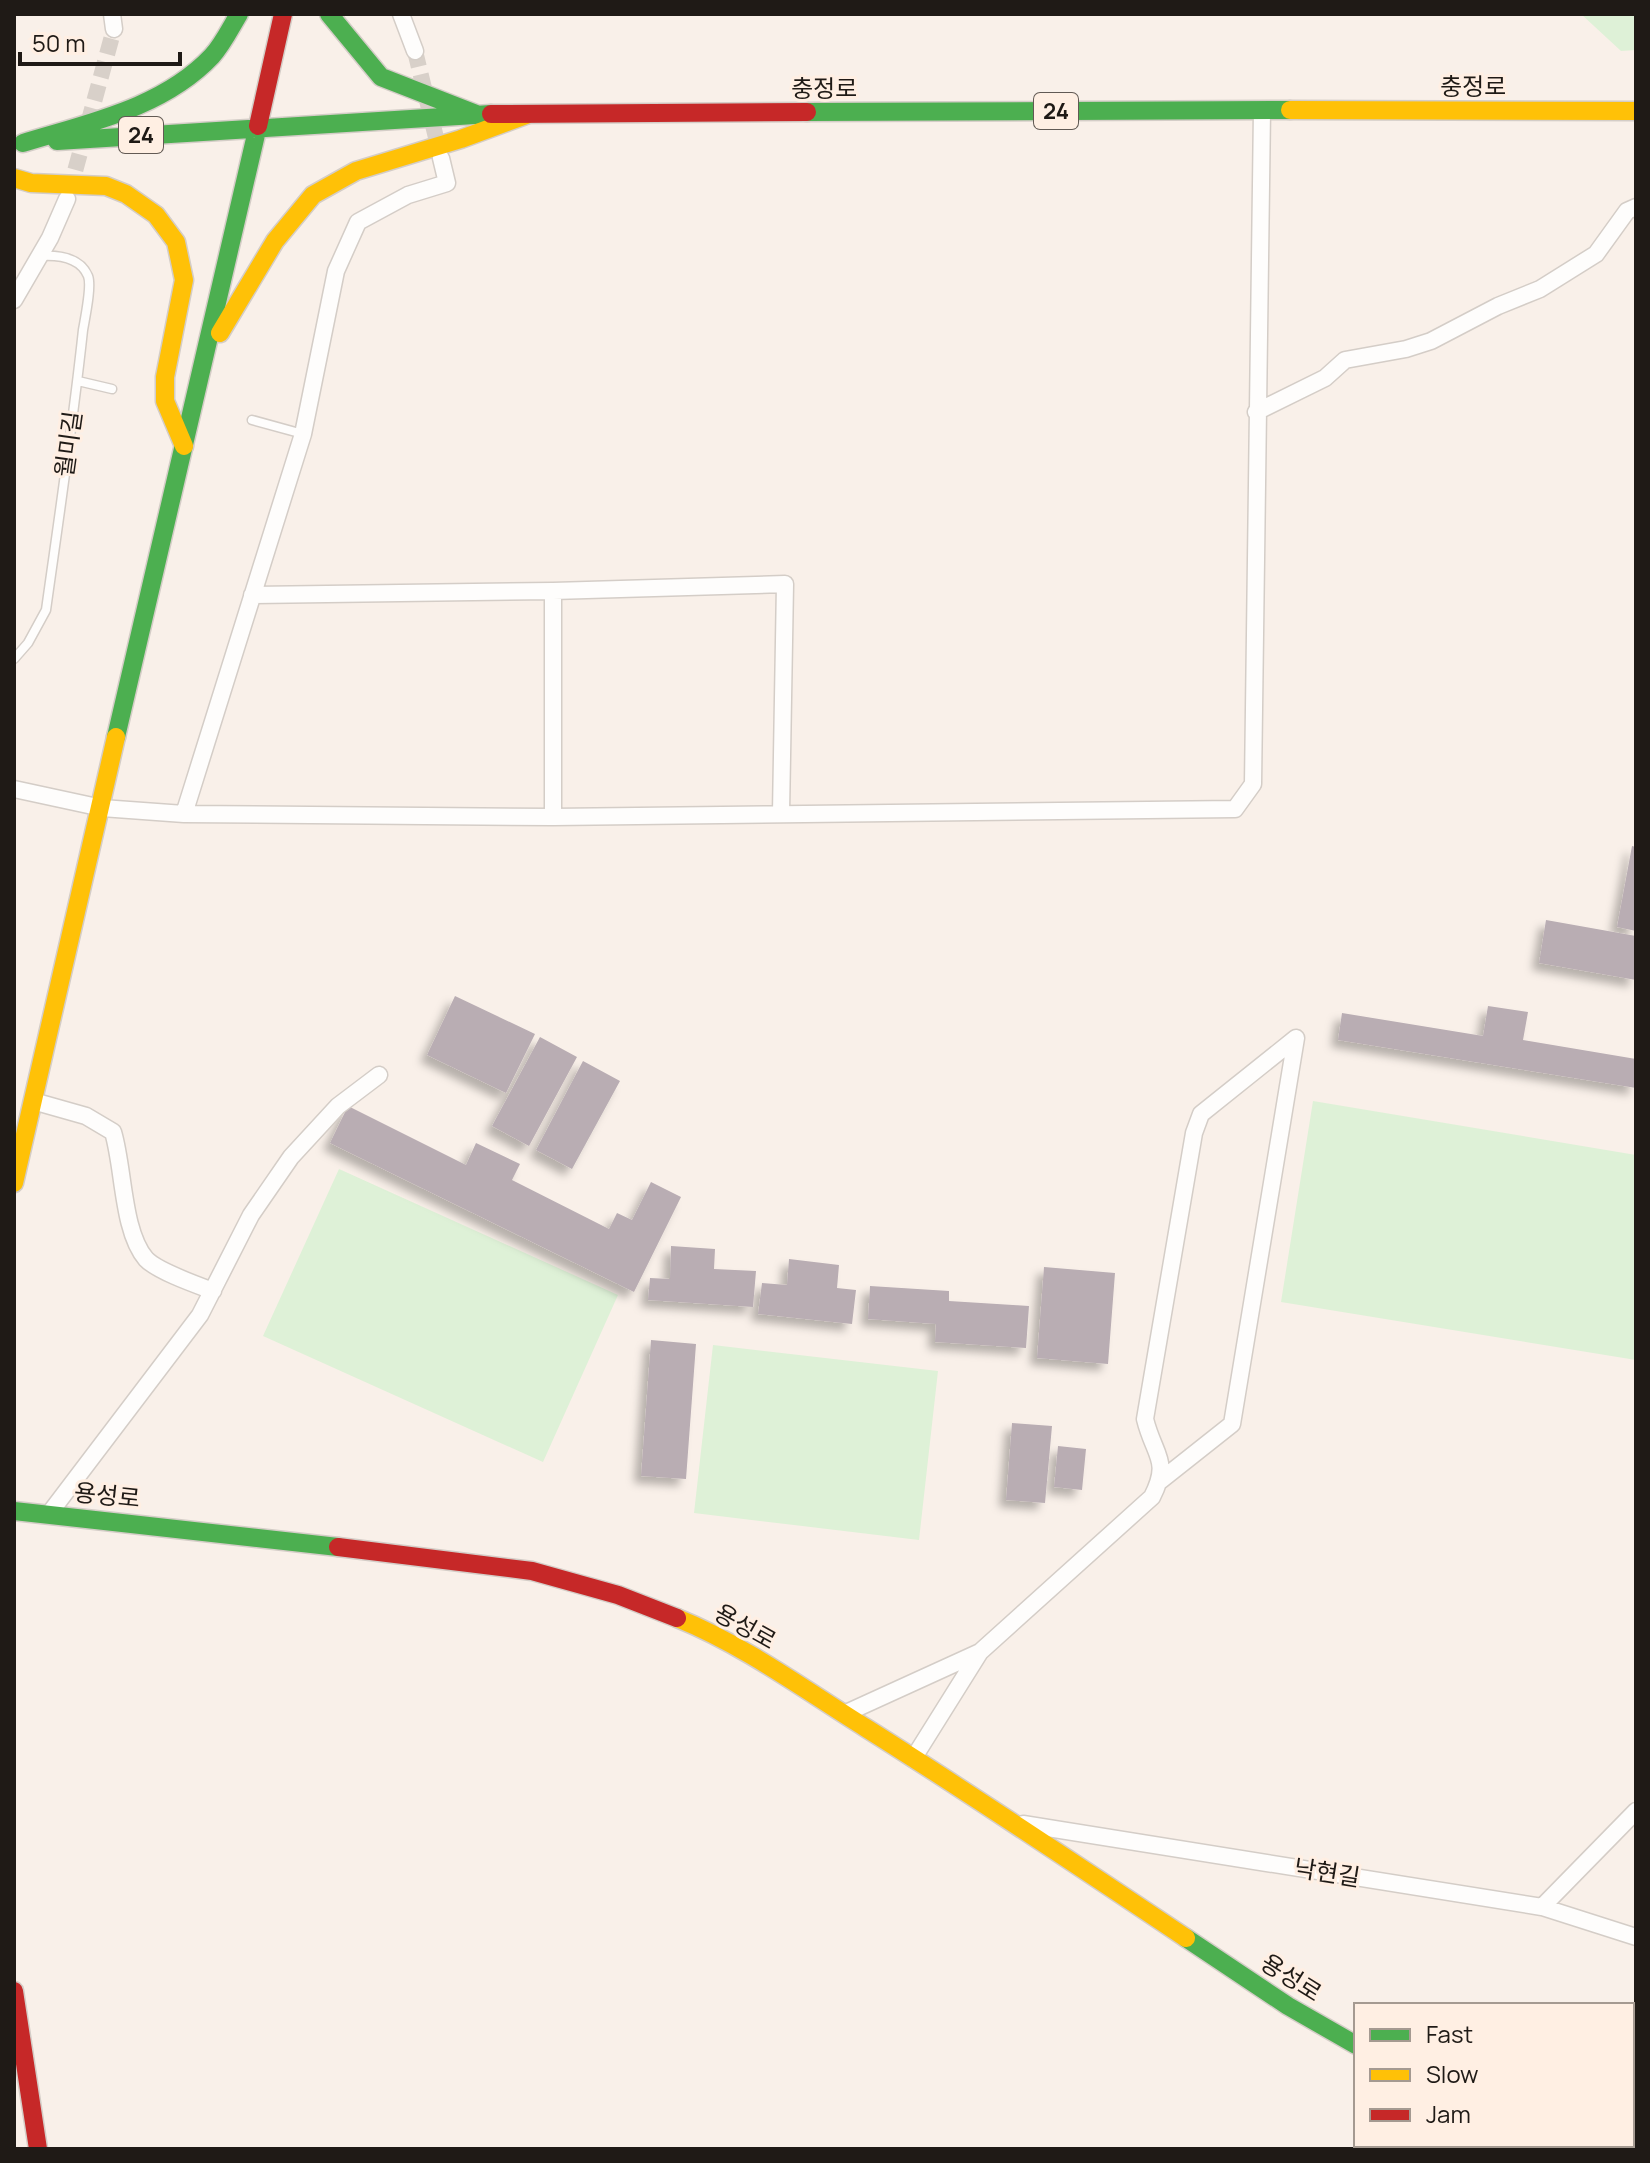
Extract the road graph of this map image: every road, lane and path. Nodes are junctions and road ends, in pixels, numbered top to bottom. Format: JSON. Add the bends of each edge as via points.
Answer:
{"nodes":[{"id":1,"x":239,"y":14,"type":"edge"},
{"id":2,"x":274,"y":14,"type":"edge"},
{"id":3,"x":283,"y":14,"type":"edge"},
{"id":4,"x":329,"y":14,"type":"edge"},
{"id":5,"x":401,"y":14,"type":"edge"},
{"id":6,"x":415,"y":51,"type":"tunnel mouth"},
{"id":7,"x":1262,"y":110,"type":"junction"},
{"id":8,"x":1636,"y":111,"type":"edge"},
{"id":9,"x":476,"y":114,"type":"junction"},
{"id":10,"x":528,"y":114,"type":"junction"},
{"id":11,"x":258,"y":126,"type":"junction"},
{"id":12,"x":19,"y":144,"type":"edge"},
{"id":13,"x":441,"y":158,"type":"tunnel mouth"},
{"id":14,"x":14,"y":178,"type":"edge"},
{"id":15,"x":67,"y":199,"type":"tunnel mouth"},
{"id":16,"x":1636,"y":207,"type":"edge"},
{"id":17,"x":40,"y":256,"type":"junction"},
{"id":18,"x":14,"y":300,"type":"edge"},
{"id":19,"x":205,"y":360,"type":"junction"},
{"id":20,"x":78,"y":381,"type":"junction"},
{"id":21,"x":112,"y":389,"type":"dead end"},
{"id":22,"x":1256,"y":412,"type":"junction"},
{"id":23,"x":252,"y":420,"type":"dead end"},
{"id":24,"x":303,"y":434,"type":"junction"},
{"id":25,"x":184,"y":446,"type":"junction"},
{"id":26,"x":553,"y":591,"type":"junction"},
{"id":27,"x":252,"y":595,"type":"junction"},
{"id":28,"x":14,"y":659,"type":"edge"},
{"id":29,"x":14,"y":789,"type":"edge"},
{"id":30,"x":102,"y":808,"type":"junction"},
{"id":31,"x":781,"y":813,"type":"junction"},
{"id":32,"x":184,"y":814,"type":"junction"},
{"id":33,"x":553,"y":817,"type":"junction"},
{"id":34,"x":379,"y":1075,"type":"dead end"},
{"id":35,"x":33,"y":1101,"type":"junction"},
{"id":36,"x":14,"y":1183,"type":"edge"},
{"id":37,"x":213,"y":1291,"type":"junction"},
{"id":38,"x":1160,"y":1481,"type":"junction"},
{"id":39,"x":14,"y":1511,"type":"edge"},
{"id":40,"x":49,"y":1514,"type":"junction"},
{"id":41,"x":14,"y":1527,"type":"edge"},
{"id":42,"x":980,"y":1652,"type":"junction"},
{"id":43,"x":844,"y":1714,"type":"junction"},
{"id":44,"x":913,"y":1759,"type":"junction"},
{"id":45,"x":1636,"y":1811,"type":"edge"},
{"id":46,"x":1014,"y":1822,"type":"junction"},
{"id":47,"x":1542,"y":1907,"type":"junction"},
{"id":48,"x":1636,"y":1937,"type":"edge"},
{"id":49,"x":14,"y":1991,"type":"edge"},
{"id":50,"x":1354,"y":2044,"type":"edge"},
{"id":51,"x":21,"y":2080,"type":"edge"},
{"id":52,"x":38,"y":2149,"type":"edge"}],
"edges":[{"from":1,"to":12,"type":"main road","via":[[213,55],[132,110]]},
{"from":2,"to":11,"type":"main road"},
{"from":3,"to":11,"type":"main road"},
{"from":4,"to":9,"type":"main road","via":[[381,77]]},
{"from":5,"to":6,"type":"street"},
{"from":7,"to":8,"type":"main road","name":"충정로","number":"24"},
{"from":7,"to":10,"type":"main road","name":"충정로","number":"24"},
{"from":7,"to":22,"type":"street"},
{"from":9,"to":10,"type":"main road","name":"충정로","number":"24"},
{"from":9,"to":11,"type":"main road","name":"충정로","number":"24"},
{"from":10,"to":19,"type":"main road","via":[[374,165],[313,196],[281,234]]},
{"from":11,"to":12,"type":"main road","name":"충정로","number":"24"},
{"from":11,"to":19,"type":"main road"},
{"from":13,"to":24,"type":"street","via":[[447,183],[408,195],[358,222],[336,271]]},
{"from":14,"to":25,"type":"main road","via":[[106,186],[156,215],[176,242],[184,280],[165,401]]},
{"from":15,"to":17,"type":"street"},
{"from":16,"to":22,"type":"street","via":[[1627,211],[1596,254],[1540,289],[1431,341],[1345,360],[1325,378]]},
{"from":17,"to":18,"type":"street"},
{"from":17,"to":20,"type":"lane","name":"월미길","via":[[72,260],[89,279]]},
{"from":19,"to":25,"type":"main road"},
{"from":20,"to":21,"type":"lane"},
{"from":20,"to":28,"type":"lane","name":"월미길","via":[[46,610]]},
{"from":22,"to":31,"type":"street","via":[[1253,784],[1235,809]]},
{"from":23,"to":24,"type":"lane"},
{"from":24,"to":27,"type":"street"},
{"from":25,"to":30,"type":"main road"},
{"from":26,"to":27,"type":"street"},
{"from":26,"to":31,"type":"street","via":[[785,584]]},
{"from":26,"to":33,"type":"street"},
{"from":27,"to":32,"type":"street"},
{"from":29,"to":30,"type":"street"},
{"from":30,"to":32,"type":"street"},
{"from":30,"to":35,"type":"main road"},
{"from":31,"to":33,"type":"street"},
{"from":32,"to":33,"type":"street"},
{"from":34,"to":37,"type":"street","via":[[338,1106],[291,1157],[251,1215]]},
{"from":35,"to":36,"type":"main road"},
{"from":35,"to":37,"type":"street","via":[[86,1116],[113,1132],[129,1226],[146,1260]]},
{"from":37,"to":40,"type":"street"},
{"from":38,"to":38,"type":"street","via":[[1232,1424],[1296,1038],[1201,1114],[1194,1133],[1145,1419],[1162,1463]]},
{"from":38,"to":42,"type":"street","via":[[1152,1497]]},
{"from":39,"to":40,"type":"main road","name":"용성로"},
{"from":40,"to":41,"type":"main road"},
{"from":40,"to":43,"type":"main road","name":"용성로","via":[[532,1571],[682,1620]]},
{"from":42,"to":43,"type":"street"},
{"from":42,"to":44,"type":"street"},
{"from":43,"to":44,"type":"main road","name":"용성로"},
{"from":44,"to":46,"type":"main road","name":"용성로"},
{"from":45,"to":47,"type":"street"},
{"from":46,"to":47,"type":"street","name":"낙현길"},
{"from":46,"to":50,"type":"main road","name":"용성로","via":[[1288,2006]]},
{"from":47,"to":48,"type":"street","name":"낙현길"},
{"from":49,"to":51,"type":"main road"},
{"from":51,"to":52,"type":"main road"}]}
